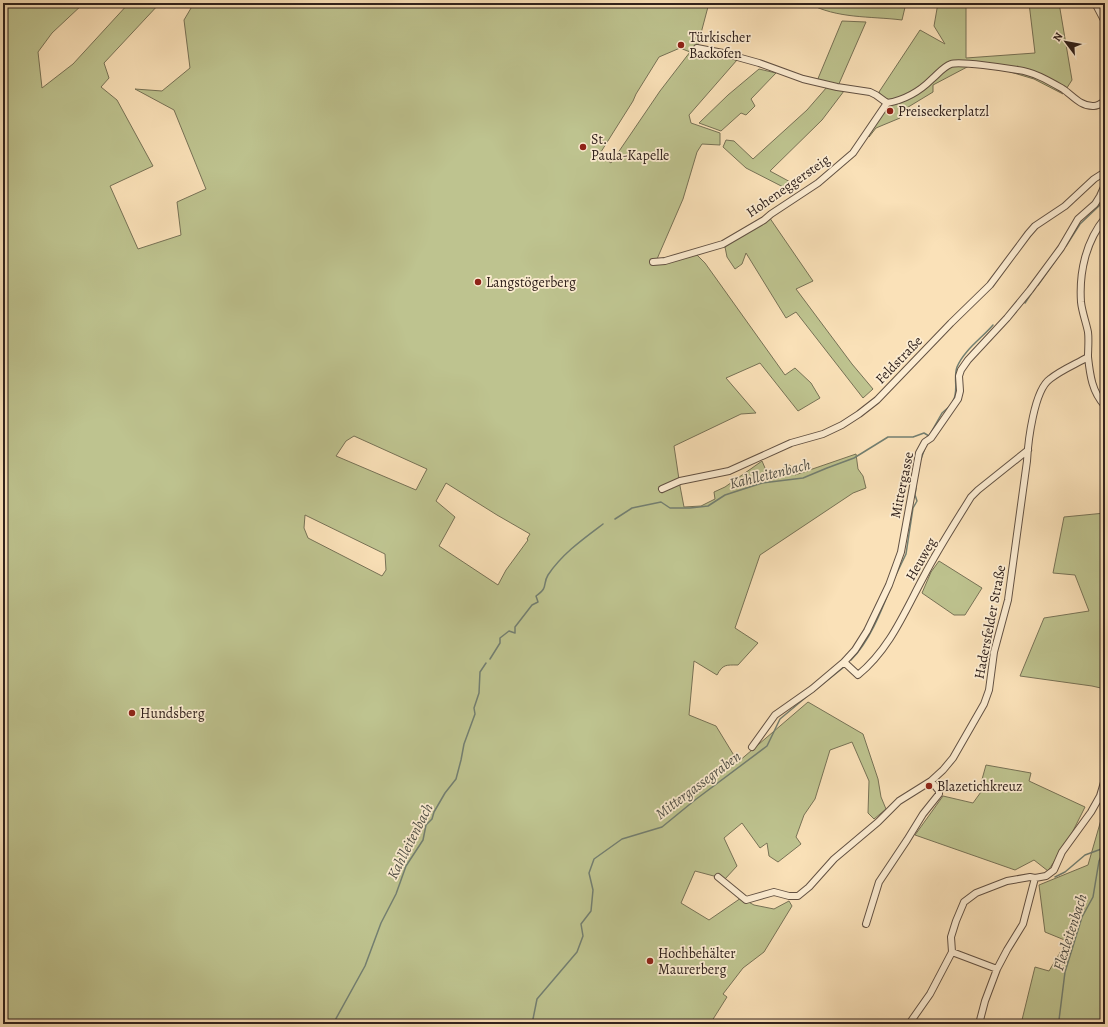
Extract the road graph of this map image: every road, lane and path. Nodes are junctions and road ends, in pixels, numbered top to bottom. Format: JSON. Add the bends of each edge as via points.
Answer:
{"nodes":[{"id":1,"x":1095,"y":3,"type":"edge"},
{"id":2,"x":1105,"y":22,"type":"edge"},
{"id":3,"x":697,"y":48,"type":"dead end"},
{"id":4,"x":1105,"y":101,"type":"edge"},
{"id":5,"x":887,"y":103,"type":"junction"},
{"id":6,"x":1105,"y":172,"type":"edge"},
{"id":7,"x":1105,"y":186,"type":"edge"},
{"id":8,"x":1105,"y":218,"type":"edge"},
{"id":9,"x":653,"y":262,"type":"dead end"},
{"id":10,"x":1088,"y":357,"type":"junction"},
{"id":11,"x":1105,"y":406,"type":"edge"},
{"id":12,"x":1028,"y":450,"type":"junction"},
{"id":13,"x":662,"y":489,"type":"dead end"},
{"id":14,"x":844,"y":662,"type":"junction"},
{"id":15,"x":752,"y":747,"type":"dead end"},
{"id":16,"x":1105,"y":780,"type":"edge"},
{"id":17,"x":931,"y":781,"type":"junction"},
{"id":18,"x":718,"y":877,"type":"dead end"},
{"id":19,"x":1035,"y":878,"type":"junction"},
{"id":20,"x":866,"y":924,"type":"dead end"},
{"id":21,"x":952,"y":952,"type":"junction"},
{"id":22,"x":997,"y":969,"type":"junction"},
{"id":23,"x":909,"y":1024,"type":"edge"},
{"id":24,"x":979,"y":1024,"type":"edge"}],
"edges":[{"from":1,"to":2,"type":"street"},
{"from":3,"to":5,"type":"street","via":[[759,63],[837,87],[870,92]]},
{"from":4,"to":5,"type":"street","via":[[1089,106],[1051,82],[1025,71],[953,63],[909,97]]},
{"from":5,"to":9,"type":"street","name":"Hoheneggersteig","via":[[853,153],[818,183],[764,220],[723,244],[665,261]]},
{"from":6,"to":13,"type":"street","name":"Feldstraße","via":[[1065,206],[1035,226],[990,286],[877,400],[859,414],[842,426],[791,443],[730,471],[680,481]]},
{"from":7,"to":14,"type":"street","name":"Mittergasse","via":[[1095,204],[1078,219],[1061,248],[1030,290],[961,370],[958,399],[919,453],[896,567],[867,630]]},
{"from":8,"to":10,"type":"street","via":[[1090,244],[1082,272],[1082,303],[1088,333]]},
{"from":10,"to":11,"type":"street","via":[[1093,388]]},
{"from":10,"to":12,"type":"street","name":"Hadersfelder Straße","via":[[1049,379],[1039,392]]},
{"from":12,"to":14,"type":"street","name":"Heuweg","via":[[971,497],[925,574],[896,631],[882,651],[858,675]]},
{"from":12,"to":17,"type":"street","name":"Hadersfelder Straße","via":[[1008,600],[994,652],[989,690],[984,704],[953,758]]},
{"from":14,"to":15,"type":"street","name":"Mittergasse","via":[[775,715]]},
{"from":16,"to":19,"type":"street","via":[[1091,812],[1062,852],[1054,870],[1046,876]]},
{"from":17,"to":18,"type":"street","name":"Hadersfelder Straße","via":[[899,801],[834,859],[798,896],[774,892],[746,900]]},
{"from":17,"to":20,"type":"street","via":[[939,790],[939,794],[879,882]]},
{"from":19,"to":21,"type":"street","via":[[1007,880],[976,893],[964,902],[951,937]]},
{"from":19,"to":22,"type":"street","via":[[1023,924]]},
{"from":21,"to":22,"type":"street"},
{"from":21,"to":23,"type":"street","via":[[930,994]]},
{"from":22,"to":24,"type":"street"}]}
